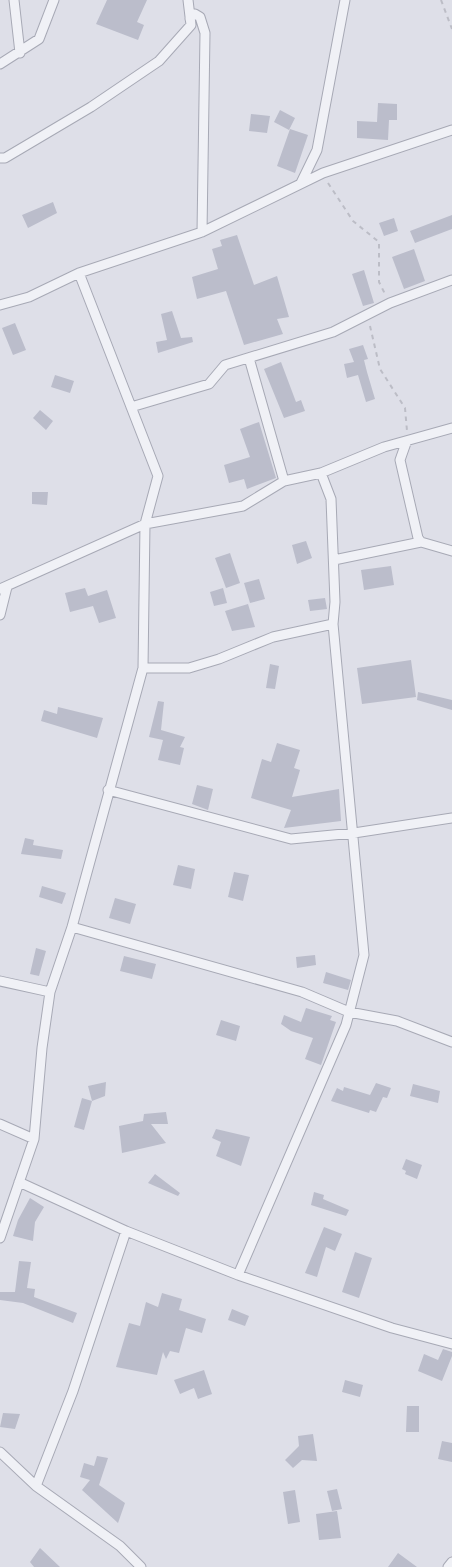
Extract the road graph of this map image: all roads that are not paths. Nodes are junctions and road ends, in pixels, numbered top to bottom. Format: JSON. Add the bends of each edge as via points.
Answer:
{"nodes":[{"id":1,"x":14,"y":0,"type":"edge"},
{"id":2,"x":54,"y":0,"type":"edge"},
{"id":3,"x":188,"y":0,"type":"edge"},
{"id":4,"x":345,"y":0,"type":"edge"},
{"id":5,"x":191,"y":25,"type":"junction"},
{"id":6,"x":20,"y":53,"type":"junction"},
{"id":7,"x":0,"y":64,"type":"edge"},
{"id":8,"x":452,"y":130,"type":"edge"},
{"id":9,"x":0,"y":158,"type":"edge"},
{"id":10,"x":300,"y":184,"type":"junction"},
{"id":11,"x":202,"y":232,"type":"junction"},
{"id":12,"x":80,"y":273,"type":"junction"},
{"id":13,"x":452,"y":280,"type":"edge"},
{"id":14,"x":0,"y":305,"type":"edge"},
{"id":15,"x":249,"y":358,"type":"junction"},
{"id":16,"x":131,"y":407,"type":"junction"},
{"id":17,"x":452,"y":428,"type":"edge"},
{"id":18,"x":406,"y":443,"type":"junction"},
{"id":19,"x":321,"y":474,"type":"junction"},
{"id":20,"x":284,"y":481,"type":"junction"},
{"id":21,"x":145,"y":524,"type":"junction"},
{"id":22,"x":421,"y":543,"type":"junction"},
{"id":23,"x":452,"y":551,"type":"edge"},
{"id":24,"x":334,"y":560,"type":"junction"},
{"id":25,"x":3,"y":588,"type":"edge"},
{"id":26,"x":0,"y":615,"type":"edge"},
{"id":27,"x":333,"y":624,"type":"junction"},
{"id":28,"x":143,"y":668,"type":"junction"},
{"id":29,"x":108,"y":790,"type":"junction"},
{"id":30,"x":452,"y":818,"type":"edge"},
{"id":31,"x":354,"y":833,"type":"junction"},
{"id":32,"x":72,"y":927,"type":"junction"},
{"id":33,"x":0,"y":981,"type":"edge"},
{"id":34,"x":50,"y":992,"type":"junction"},
{"id":35,"x":349,"y":1012,"type":"junction"},
{"id":36,"x":452,"y":1042,"type":"edge"},
{"id":37,"x":0,"y":1124,"type":"edge"},
{"id":38,"x":34,"y":1139,"type":"junction"},
{"id":39,"x":19,"y":1182,"type":"junction"},
{"id":40,"x":126,"y":1231,"type":"junction"},
{"id":41,"x":0,"y":1238,"type":"edge"},
{"id":42,"x":238,"y":1275,"type":"junction"},
{"id":43,"x":452,"y":1344,"type":"edge"},
{"id":44,"x":0,"y":1452,"type":"edge"},
{"id":45,"x":36,"y":1486,"type":"junction"},
{"id":46,"x":452,"y":1562,"type":"edge"},
{"id":47,"x":141,"y":1567,"type":"edge"},
{"id":48,"x":448,"y":1567,"type":"edge"}],
"edges":[{"from":1,"to":6,"type":"street"},
{"from":2,"to":6,"type":"street","via":[[39,39]]},
{"from":3,"to":5,"type":"street"},
{"from":4,"to":10,"type":"street","via":[[317,150]]},
{"from":5,"to":9,"type":"street","via":[[159,61],[81,113]]},
{"from":5,"to":11,"type":"street","via":[[190,15],[195,14],[200,17],[205,33]]},
{"from":6,"to":7,"type":"street"},
{"from":8,"to":10,"type":"street"},
{"from":10,"to":11,"type":"street"},
{"from":11,"to":12,"type":"street"},
{"from":12,"to":14,"type":"street","via":[[29,297]]},
{"from":12,"to":16,"type":"street"},
{"from":13,"to":15,"type":"street","via":[[390,303],[333,332]]},
{"from":15,"to":16,"type":"street","via":[[225,365],[209,384]]},
{"from":15,"to":20,"type":"street"},
{"from":16,"to":21,"type":"street","via":[[158,476]]},
{"from":17,"to":18,"type":"street"},
{"from":18,"to":19,"type":"street","via":[[384,447]]},
{"from":18,"to":22,"type":"street","via":[[400,460]]},
{"from":19,"to":20,"type":"street"},
{"from":19,"to":24,"type":"street","via":[[331,499]]},
{"from":20,"to":21,"type":"street","via":[[243,506]]},
{"from":21,"to":25,"type":"street"},
{"from":21,"to":28,"type":"street"},
{"from":22,"to":23,"type":"street"},
{"from":22,"to":24,"type":"street"},
{"from":24,"to":27,"type":"street"},
{"from":25,"to":26,"type":"street"},
{"from":27,"to":28,"type":"street","via":[[273,637],[189,668]]},
{"from":27,"to":31,"type":"street"},
{"from":28,"to":29,"type":"street"},
{"from":29,"to":31,"type":"street","via":[[291,839]]},
{"from":29,"to":32,"type":"street"},
{"from":30,"to":31,"type":"street"},
{"from":31,"to":35,"type":"street","via":[[364,955]]},
{"from":32,"to":34,"type":"street"},
{"from":32,"to":35,"type":"street","via":[[302,992]]},
{"from":33,"to":34,"type":"street"},
{"from":34,"to":38,"type":"street"},
{"from":35,"to":36,"type":"street","via":[[397,1021]]},
{"from":35,"to":42,"type":"street"},
{"from":37,"to":38,"type":"street"},
{"from":38,"to":39,"type":"street"},
{"from":39,"to":40,"type":"street"},
{"from":39,"to":41,"type":"street"},
{"from":40,"to":42,"type":"street"},
{"from":40,"to":45,"type":"street","via":[[73,1391]]},
{"from":42,"to":43,"type":"street","via":[[392,1328]]},
{"from":44,"to":45,"type":"street"},
{"from":45,"to":47,"type":"street","via":[[120,1546]]},
{"from":46,"to":48,"type":"street"}]}
